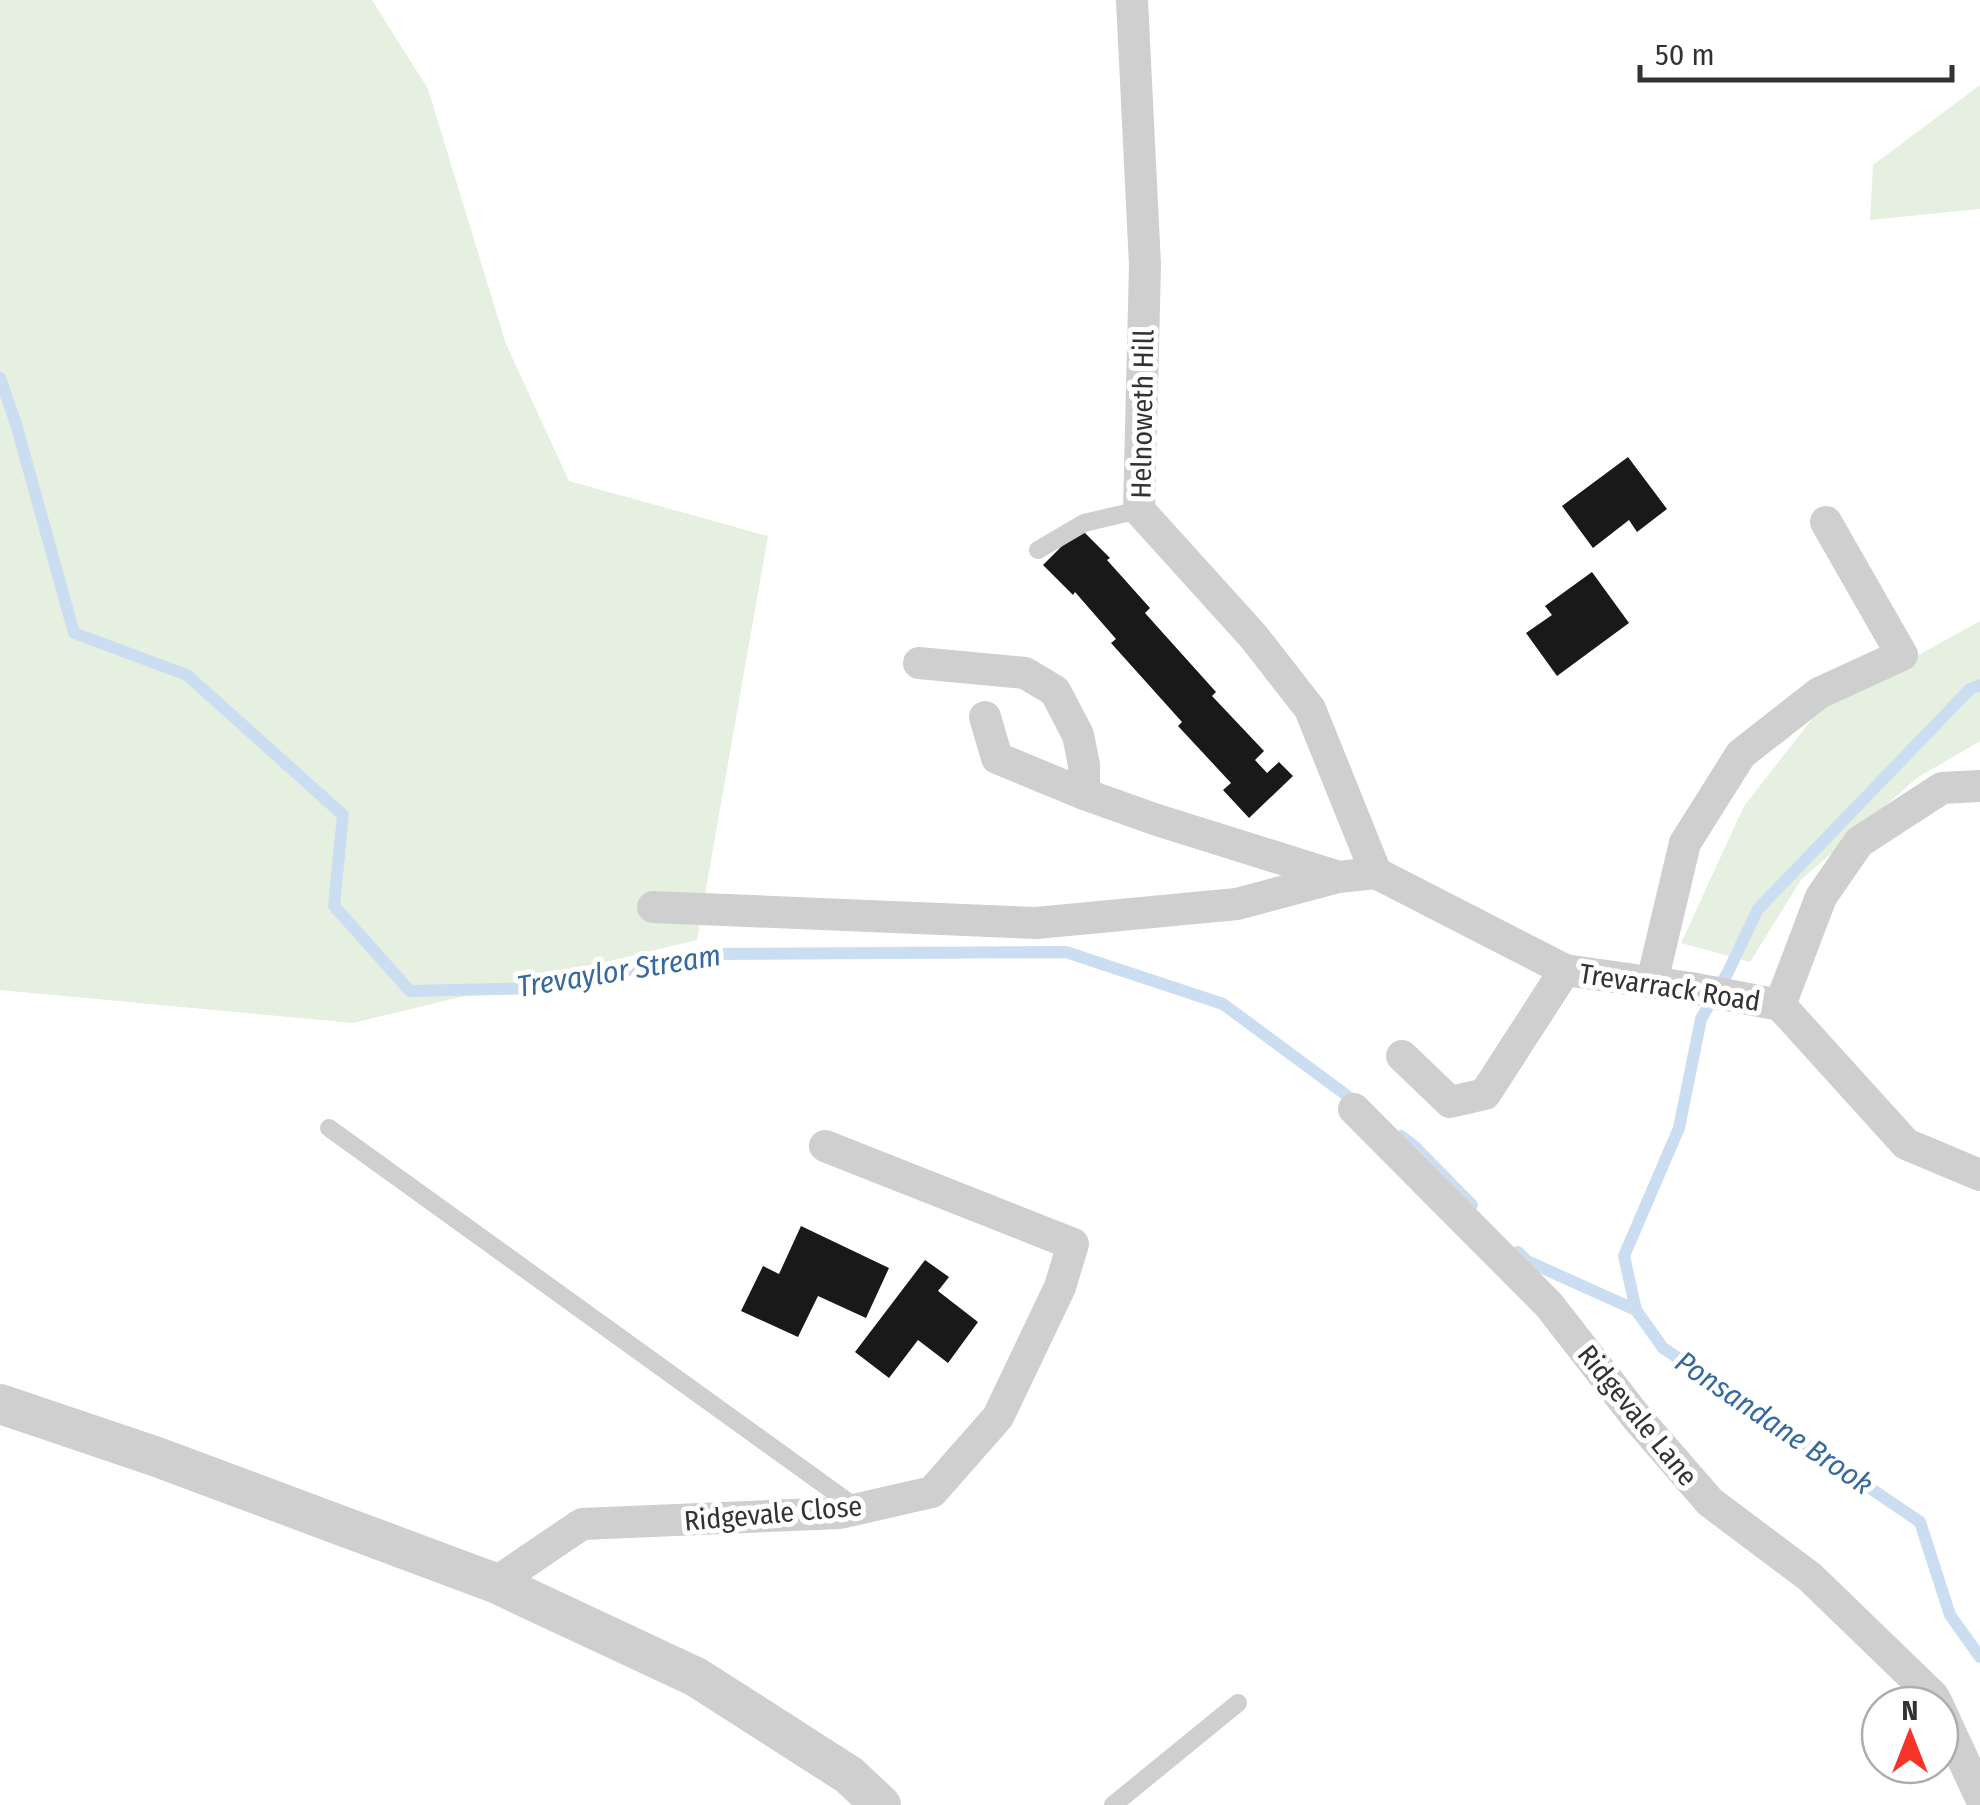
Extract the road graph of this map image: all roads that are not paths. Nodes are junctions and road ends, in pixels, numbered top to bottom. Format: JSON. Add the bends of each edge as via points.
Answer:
{"nodes":[{"id":1,"x":1132,"y":0,"type":"edge"},
{"id":2,"x":1139,"y":510,"type":"junction"},
{"id":3,"x":1826,"y":522,"type":"dead end"},
{"id":4,"x":1038,"y":550,"type":"dead end"},
{"id":5,"x":920,"y":663,"type":"dead end"},
{"id":6,"x":985,"y":717,"type":"dead end"},
{"id":7,"x":1980,"y":786,"type":"edge"},
{"id":8,"x":1084,"y":794,"type":"junction"},
{"id":9,"x":1376,"y":873,"type":"junction"},
{"id":10,"x":1338,"y":877,"type":"junction"},
{"id":11,"x":652,"y":907,"type":"dead end"},
{"id":12,"x":1565,"y":970,"type":"junction"},
{"id":13,"x":1652,"y":982,"type":"junction"},
{"id":14,"x":1770,"y":1002,"type":"junction"},
{"id":15,"x":1402,"y":1056,"type":"dead end"},
{"id":16,"x":1354,"y":1108,"type":"dead end"},
{"id":17,"x":329,"y":1128,"type":"dead end"},
{"id":18,"x":825,"y":1146,"type":"dead end"},
{"id":19,"x":1980,"y":1174,"type":"edge"},
{"id":20,"x":0,"y":1404,"type":"edge"},
{"id":21,"x":858,"y":1509,"type":"junction"},
{"id":22,"x":495,"y":1583,"type":"junction"},
{"id":23,"x":1923,"y":1685,"type":"edge"},
{"id":24,"x":1238,"y":1703,"type":"dead end"},
{"id":25,"x":1960,"y":1753,"type":"edge"},
{"id":26,"x":1980,"y":1796,"type":"edge"},
{"id":27,"x":881,"y":1805,"type":"edge"},
{"id":28,"x":1113,"y":1805,"type":"edge"}],
"edges":[{"from":1,"to":2,"type":"street","name":"Helnoweth Hill","via":[[1145,265]]},
{"from":2,"to":4,"type":"lane","via":[[1084,523]]},
{"from":2,"to":9,"type":"street","name":"Helnoweth Hill","via":[[1310,710]]},
{"from":3,"to":13,"type":"street","via":[[1902,655],[1819,693],[1742,754],[1686,843]]},
{"from":5,"to":8,"type":"street","via":[[1025,672],[1055,691],[1078,735]]},
{"from":6,"to":8,"type":"street","via":[[998,758]]},
{"from":7,"to":14,"type":"street","via":[[1942,788],[1859,842],[1821,897]]},
{"from":8,"to":10,"type":"street"},
{"from":9,"to":10,"type":"street"},
{"from":9,"to":12,"type":"street","name":"Trevarrack Road"},
{"from":10,"to":11,"type":"street","via":[[1236,904],[1036,923]]},
{"from":12,"to":13,"type":"street","name":"Trevarrack Road"},
{"from":12,"to":15,"type":"street","via":[[1486,1094],[1450,1102]]},
{"from":13,"to":14,"type":"street","name":"Trevarrack Road"},
{"from":14,"to":19,"type":"street","name":"Trevarrack Road","via":[[1906,1144]]},
{"from":16,"to":23,"type":"street","name":"Ridgevale Lane","via":[[1549,1305],[1710,1502],[1810,1577]]},
{"from":17,"to":21,"type":"lane"},
{"from":18,"to":21,"type":"street","name":"Ridgevale Close","via":[[1073,1244],[1060,1287],[998,1417],[932,1492]]},
{"from":20,"to":22,"type":"street"},
{"from":21,"to":22,"type":"street","name":"Ridgevale Close","via":[[582,1524]]},
{"from":22,"to":27,"type":"street","via":[[696,1677],[849,1775]]},
{"from":24,"to":28,"type":"lane"},
{"from":25,"to":26,"type":"street","name":"Ridgevale Lane"}]}
